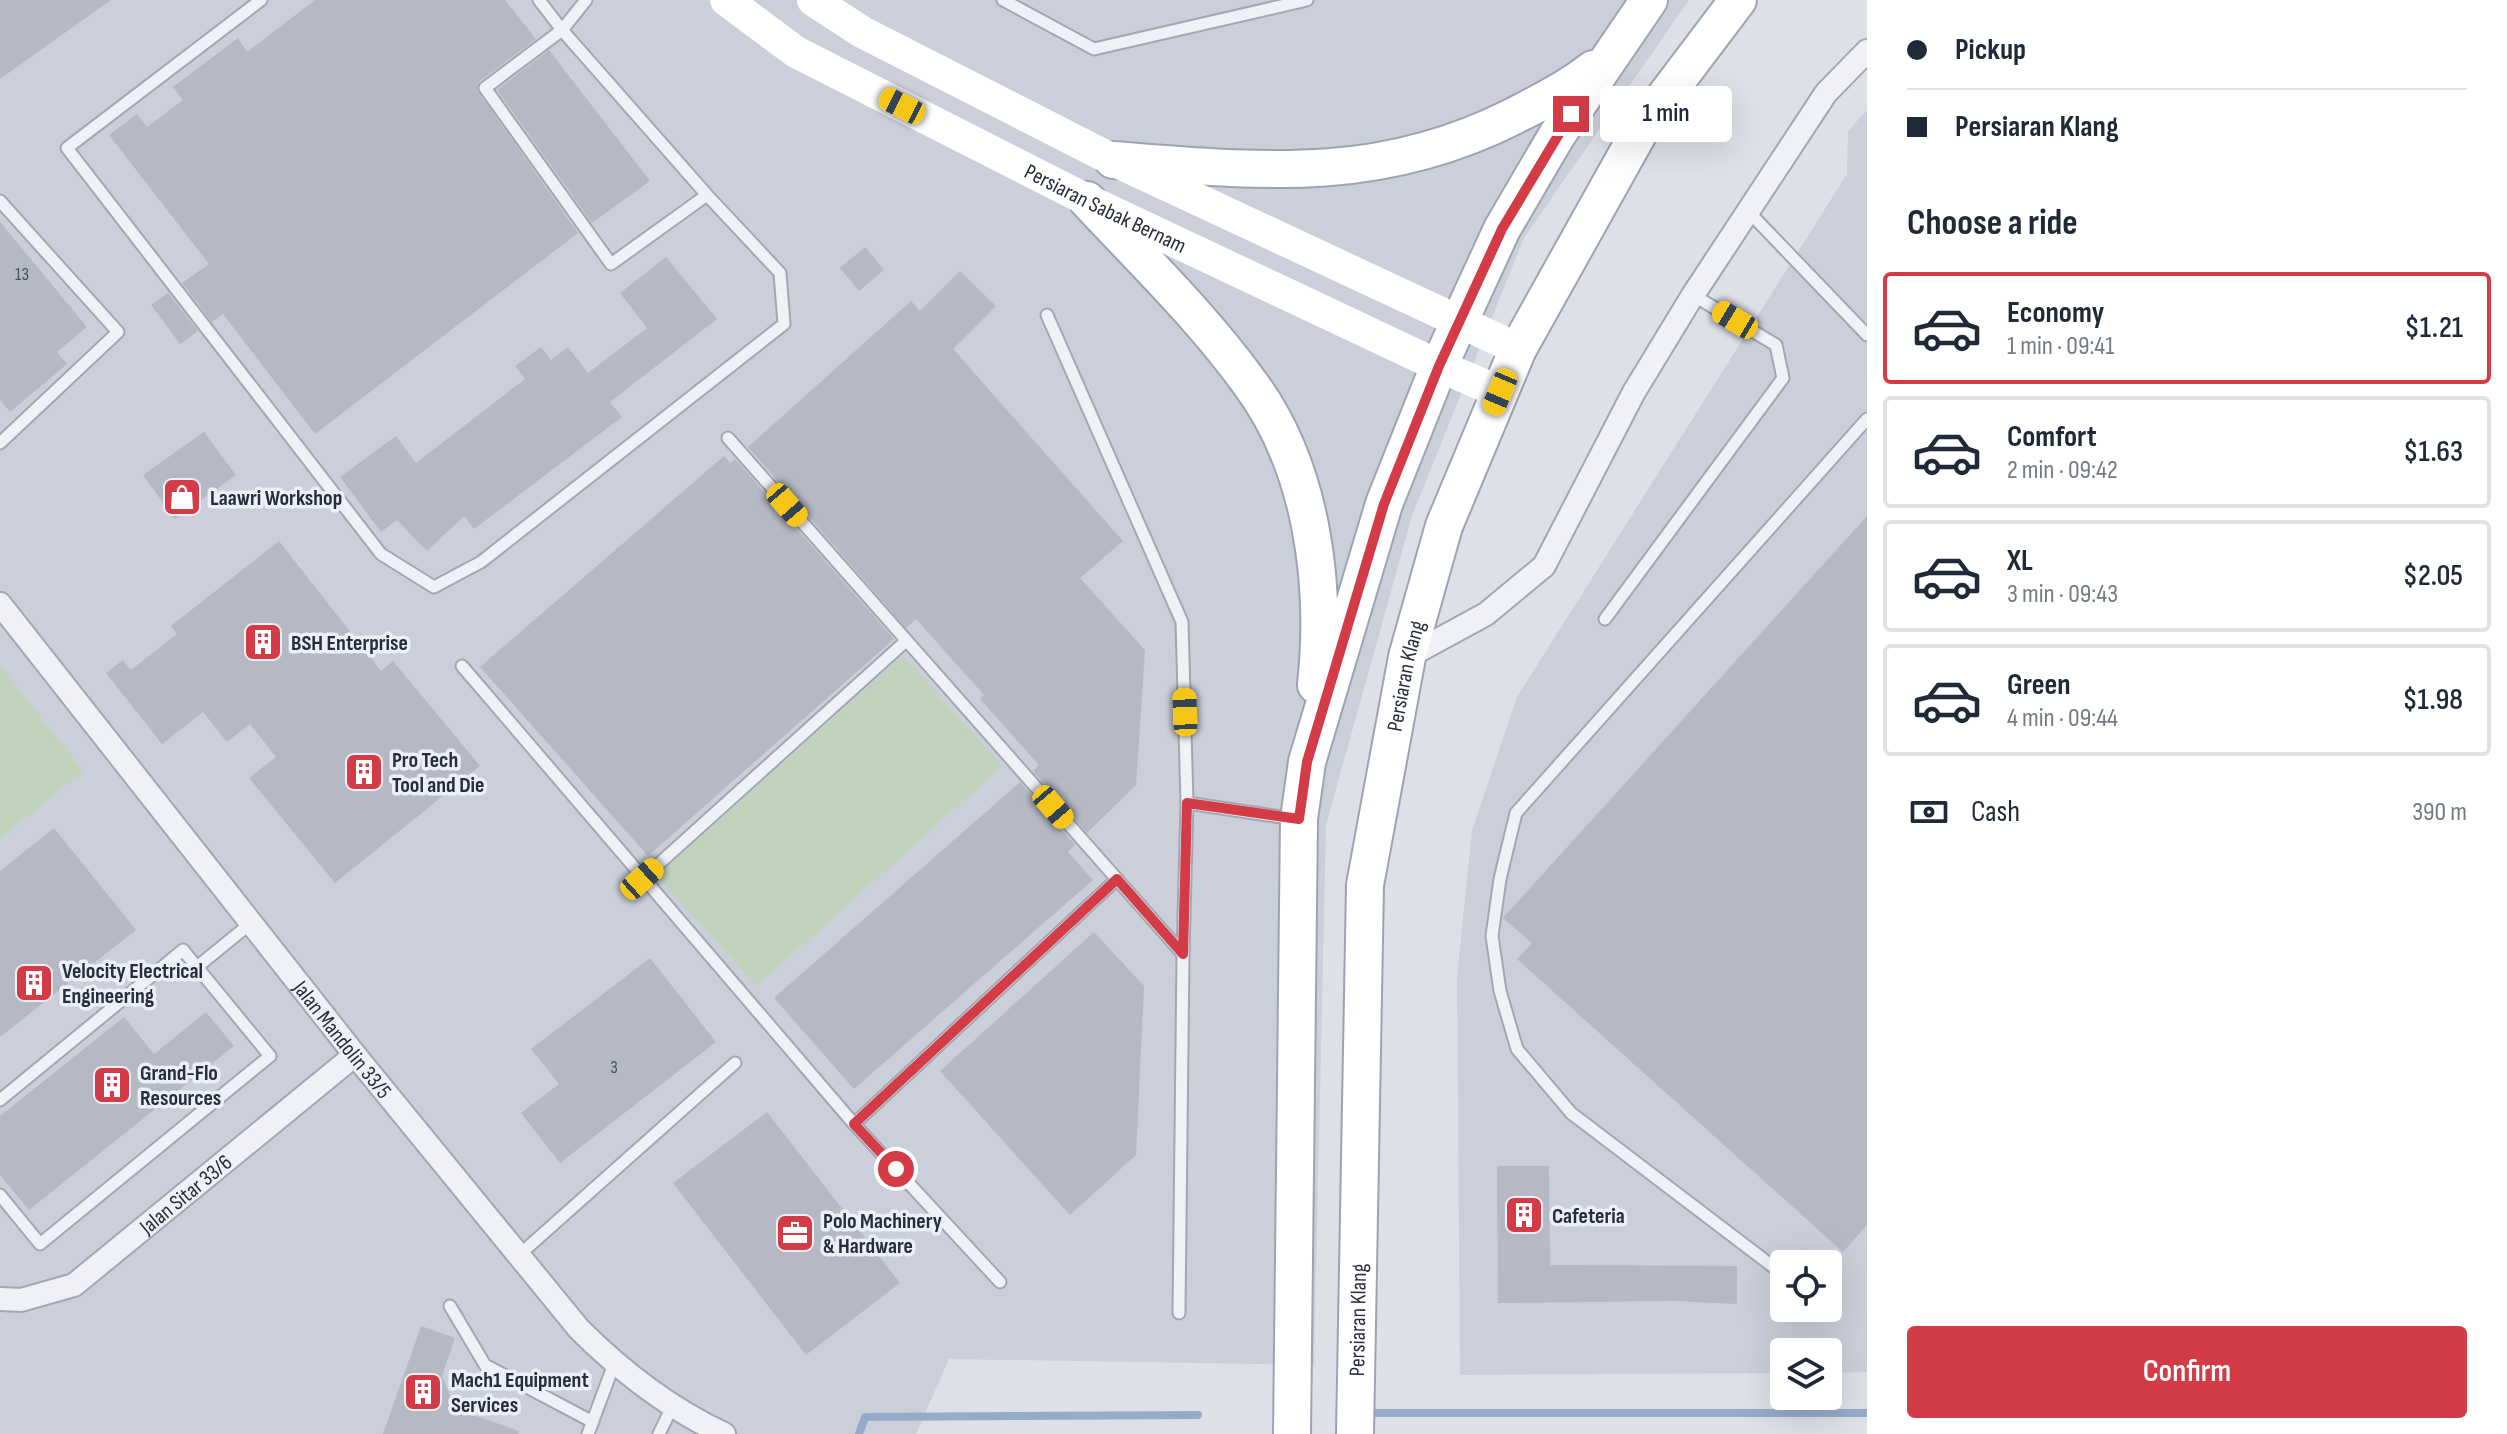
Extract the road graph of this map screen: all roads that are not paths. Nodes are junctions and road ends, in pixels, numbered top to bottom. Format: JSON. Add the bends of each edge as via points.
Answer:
{"nodes":[{"id":1,"x":261,"y":0,"type":"edge"},
{"id":2,"x":539,"y":0,"type":"edge"},
{"id":3,"x":586,"y":0,"type":"edge"},
{"id":4,"x":726,"y":0,"type":"edge"},
{"id":5,"x":813,"y":0,"type":"edge"},
{"id":6,"x":1003,"y":0,"type":"edge"},
{"id":7,"x":1307,"y":0,"type":"edge"},
{"id":8,"x":1649,"y":0,"type":"edge"},
{"id":9,"x":1738,"y":0,"type":"edge"},
{"id":10,"x":562,"y":30,"type":"junction"},
{"id":11,"x":1867,"y":51,"type":"edge"},
{"id":12,"x":1613,"y":52,"type":"junction"},
{"id":13,"x":1113,"y":160,"type":"junction"},
{"id":14,"x":707,"y":195,"type":"junction"},
{"id":15,"x":1087,"y":200,"type":"junction"},
{"id":16,"x":0,"y":201,"type":"edge"},
{"id":17,"x":1748,"y":211,"type":"junction"},
{"id":18,"x":1693,"y":295,"type":"junction"},
{"id":19,"x":1047,"y":315,"type":"dead end"},
{"id":20,"x":1459,"y":323,"type":"junction"},
{"id":21,"x":1867,"y":335,"type":"edge"},
{"id":22,"x":1518,"y":349,"type":"junction"},
{"id":23,"x":1439,"y":366,"type":"junction"},
{"id":24,"x":1500,"y":392,"type":"junction"},
{"id":25,"x":1867,"y":419,"type":"edge"},
{"id":26,"x":728,"y":438,"type":"dead end"},
{"id":27,"x":0,"y":443,"type":"edge"},
{"id":28,"x":0,"y":604,"type":"edge"},
{"id":29,"x":1605,"y":619,"type":"dead end"},
{"id":30,"x":906,"y":641,"type":"junction"},
{"id":31,"x":1407,"y":657,"type":"junction"},
{"id":32,"x":462,"y":666,"type":"dead end"},
{"id":33,"x":1307,"y":762,"type":"junction"},
{"id":34,"x":1187,"y":803,"type":"junction"},
{"id":35,"x":1299,"y":819,"type":"junction"},
{"id":36,"x":642,"y":879,"type":"junction"},
{"id":37,"x":1117,"y":879,"type":"junction"},
{"id":38,"x":251,"y":923,"type":"junction"},
{"id":39,"x":1183,"y":954,"type":"junction"},
{"id":40,"x":197,"y":967,"type":"junction"},
{"id":41,"x":355,"y":1055,"type":"junction"},
{"id":42,"x":735,"y":1063,"type":"dead end"},
{"id":43,"x":0,"y":1100,"type":"edge"},
{"id":44,"x":854,"y":1124,"type":"junction"},
{"id":45,"x":0,"y":1195,"type":"edge"},
{"id":46,"x":518,"y":1256,"type":"junction"},
{"id":47,"x":1770,"y":1264,"type":"edge"},
{"id":48,"x":1000,"y":1282,"type":"dead end"},
{"id":49,"x":0,"y":1299,"type":"edge"},
{"id":50,"x":450,"y":1306,"type":"dead end"},
{"id":51,"x":1179,"y":1313,"type":"dead end"},
{"id":52,"x":614,"y":1364,"type":"junction"},
{"id":53,"x":672,"y":1407,"type":"junction"},
{"id":54,"x":590,"y":1428,"type":"edge"},
{"id":55,"x":659,"y":1434,"type":"edge"},
{"id":56,"x":724,"y":1434,"type":"edge"},
{"id":57,"x":1292,"y":1434,"type":"edge"},
{"id":58,"x":1355,"y":1434,"type":"edge"}],
"edges":[{"from":1,"to":14,"type":"lane","via":[[67,148],[381,554],[434,587],[481,562],[784,324],[780,273]]},
{"from":2,"to":10,"type":"lane"},
{"from":3,"to":10,"type":"lane"},
{"from":4,"to":15,"type":"street","name":"Persiaran Sabak Bernam","via":[[796,52]]},
{"from":5,"to":13,"type":"street","via":[[862,32]]},
{"from":6,"to":7,"type":"lane","via":[[1094,49]]},
{"from":8,"to":12,"type":"main road"},
{"from":9,"to":22,"type":"main road","name":"Persiaran Klang","via":[[1642,127]]},
{"from":10,"to":14,"type":"lane"},
{"from":10,"to":14,"type":"lane","via":[[485,88],[611,264]]},
{"from":11,"to":17,"type":"street","via":[[1826,93]]},
{"from":12,"to":13,"type":"main road","via":[[1560,91],[1486,131],[1383,163],[1260,170]]},
{"from":12,"to":20,"type":"main road","via":[[1502,229]]},
{"from":13,"to":20,"type":"street"},
{"from":15,"to":23,"type":"street","name":"Persiaran Sabak Bernam"},
{"from":15,"to":33,"type":"main road","via":[[1251,383],[1284,442],[1312,529],[1318,598],[1318,665]]},
{"from":16,"to":27,"type":"lane","via":[[118,332]]},
{"from":17,"to":18,"type":"street"},
{"from":17,"to":21,"type":"lane"},
{"from":18,"to":29,"type":"lane","via":[[1776,345],[1783,378]]},
{"from":18,"to":31,"type":"street","via":[[1634,392],[1544,566],[1486,614]]},
{"from":19,"to":34,"type":"lane","via":[[1182,622]]},
{"from":20,"to":22,"type":"street"},
{"from":20,"to":23,"type":"main road"},
{"from":22,"to":24,"type":"main road","name":"Persiaran Klang"},
{"from":23,"to":24,"type":"street","name":"Persiaran Sabak Bernam"},
{"from":23,"to":33,"type":"main road","via":[[1384,504]]},
{"from":24,"to":31,"type":"main road","name":"Persiaran Klang","via":[[1444,526]]},
{"from":25,"to":47,"type":"lane","via":[[1516,813],[1492,936],[1500,991],[1517,1049],[1571,1113]]},
{"from":26,"to":30,"type":"lane"},
{"from":28,"to":38,"type":"street","name":"Jalan Mandolin 33/5"},
{"from":30,"to":36,"type":"lane"},
{"from":30,"to":37,"type":"lane"},
{"from":31,"to":58,"type":"main road","name":"Persiaran Klang","via":[[1365,885]]},
{"from":32,"to":36,"type":"lane"},
{"from":33,"to":35,"type":"main road"},
{"from":34,"to":35,"type":"lane"},
{"from":34,"to":39,"type":"lane"},
{"from":35,"to":57,"type":"main road"},
{"from":36,"to":44,"type":"lane"},
{"from":37,"to":39,"type":"lane"},
{"from":37,"to":44,"type":"lane"},
{"from":38,"to":40,"type":"lane"},
{"from":38,"to":41,"type":"street","name":"Jalan Mandolin 33/5"},
{"from":39,"to":51,"type":"lane"},
{"from":40,"to":43,"type":"lane","via":[[183,950]]},
{"from":40,"to":45,"type":"lane","via":[[270,1056],[40,1244]]},
{"from":41,"to":46,"type":"street","name":"Jalan Mandolin 33/5"},
{"from":41,"to":49,"type":"street","name":"Jalan Sitar 33/6","via":[[74,1285],[21,1300]]},
{"from":42,"to":46,"type":"lane"},
{"from":44,"to":48,"type":"lane"},
{"from":46,"to":52,"type":"street","name":"Jalan Mandolin 33/5"},
{"from":50,"to":54,"type":"lane","via":[[485,1365]]},
{"from":52,"to":53,"type":"street","name":"Jalan Mandolin 33/5"},
{"from":52,"to":54,"type":"lane"},
{"from":53,"to":55,"type":"lane"},
{"from":53,"to":56,"type":"street","name":"Jalan Mandolin 33/5"}]}
